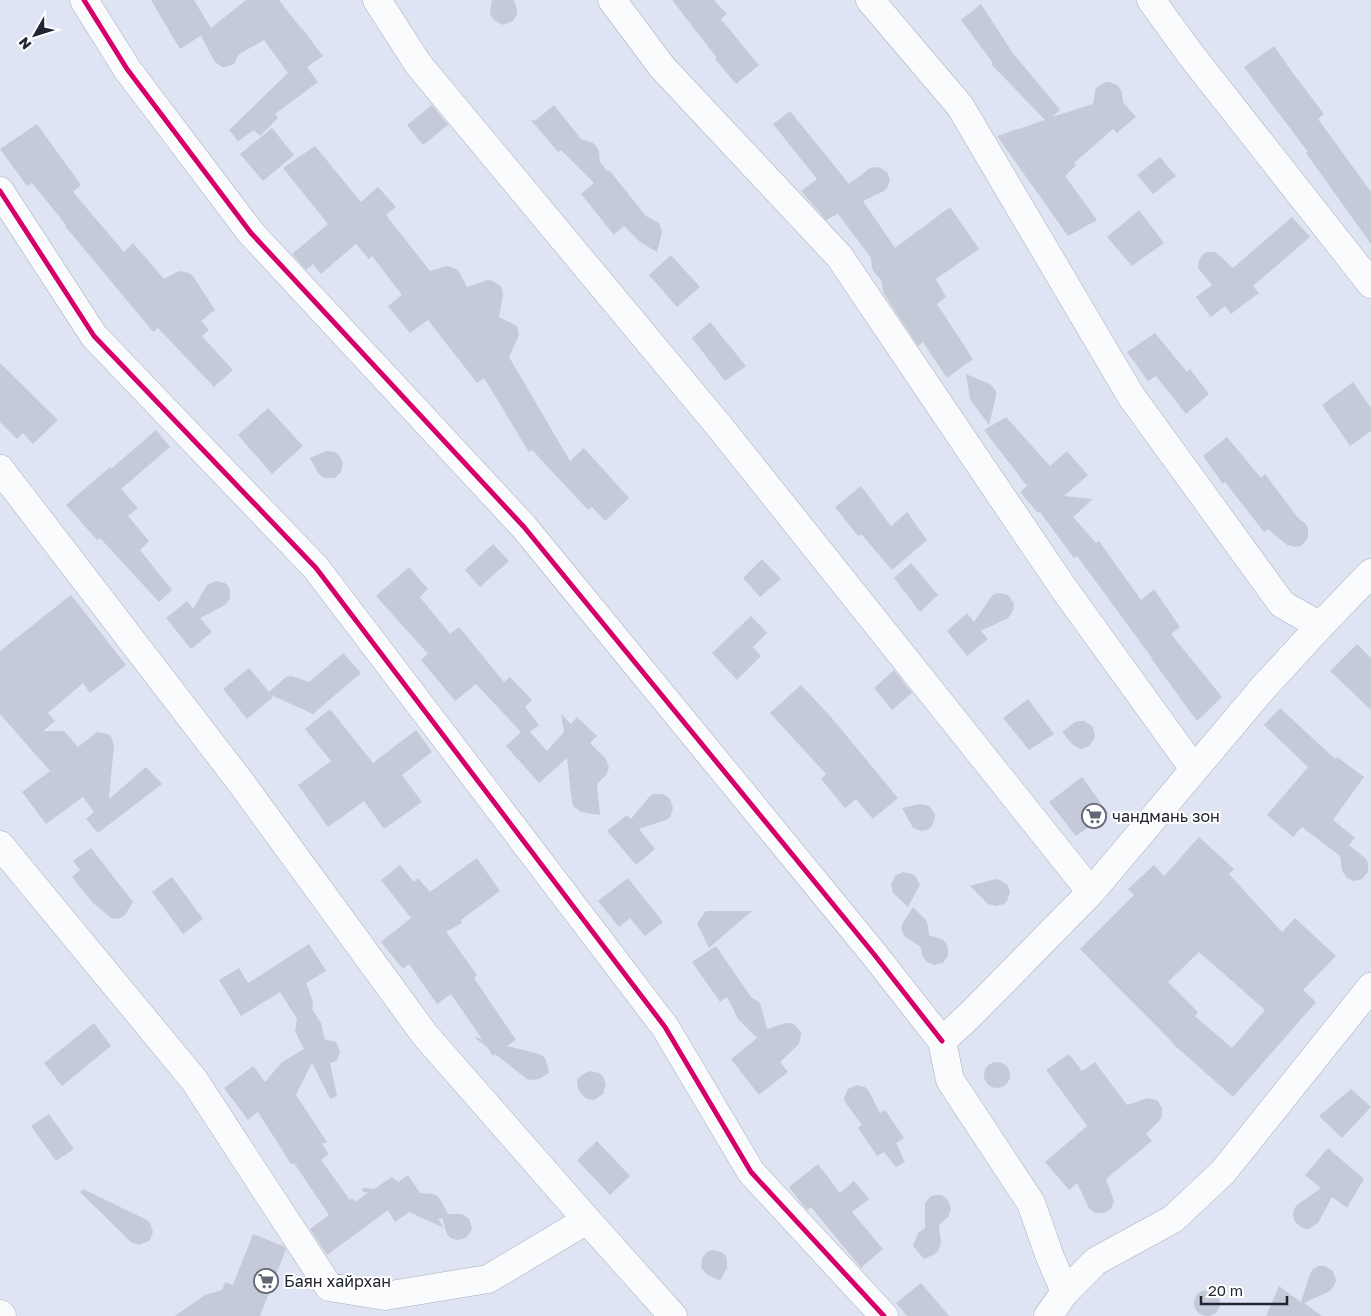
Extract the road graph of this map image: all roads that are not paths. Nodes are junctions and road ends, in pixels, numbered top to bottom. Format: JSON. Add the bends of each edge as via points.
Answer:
{"nodes":[{"id":1,"x":84,"y":0,"type":"edge"},
{"id":2,"x":376,"y":0,"type":"edge"},
{"id":3,"x":612,"y":0,"type":"edge"},
{"id":4,"x":870,"y":0,"type":"edge"},
{"id":5,"x":1151,"y":0,"type":"edge"},
{"id":6,"x":0,"y":190,"type":"edge"},
{"id":7,"x":1371,"y":284,"type":"edge"},
{"id":8,"x":0,"y":470,"type":"edge"},
{"id":9,"x":1371,"y":573,"type":"edge"},
{"id":10,"x":1320,"y":626,"type":"junction"},
{"id":11,"x":1194,"y":769,"type":"junction"},
{"id":12,"x":0,"y":845,"type":"edge"},
{"id":13,"x":1091,"y":892,"type":"junction"},
{"id":14,"x":1371,"y":987,"type":"edge"},
{"id":15,"x":942,"y":1041,"type":"junction"},
{"id":16,"x":587,"y":1220,"type":"junction"},
{"id":17,"x":1065,"y":1292,"type":"junction"},
{"id":18,"x":673,"y":1316,"type":"edge"},
{"id":19,"x":884,"y":1316,"type":"edge"},
{"id":20,"x":1048,"y":1316,"type":"edge"}],
"edges":[{"from":1,"to":15,"type":"street","via":[[127,69],[251,234],[524,527]]},
{"from":2,"to":13,"type":"street","via":[[418,64],[719,426]]},
{"from":3,"to":11,"type":"street","via":[[662,67],[839,256],[1062,586]]},
{"from":4,"to":10,"type":"street","via":[[960,106],[1131,396],[1282,604]]},
{"from":5,"to":7,"type":"street"},
{"from":6,"to":19,"type":"street","via":[[94,336],[316,568],[665,1028],[751,1172]]},
{"from":8,"to":16,"type":"street","via":[[242,784],[425,1035]]},
{"from":9,"to":10,"type":"street"},
{"from":10,"to":11,"type":"street"},
{"from":11,"to":13,"type":"street"},
{"from":12,"to":16,"type":"street","via":[[194,1080],[329,1287],[385,1296],[488,1279]]},
{"from":13,"to":15,"type":"street"},
{"from":14,"to":17,"type":"street","via":[[1224,1172],[1173,1219],[1096,1261]]},
{"from":15,"to":17,"type":"street","via":[[950,1080],[1031,1203]]},
{"from":16,"to":18,"type":"street"},
{"from":17,"to":20,"type":"street"}]}
